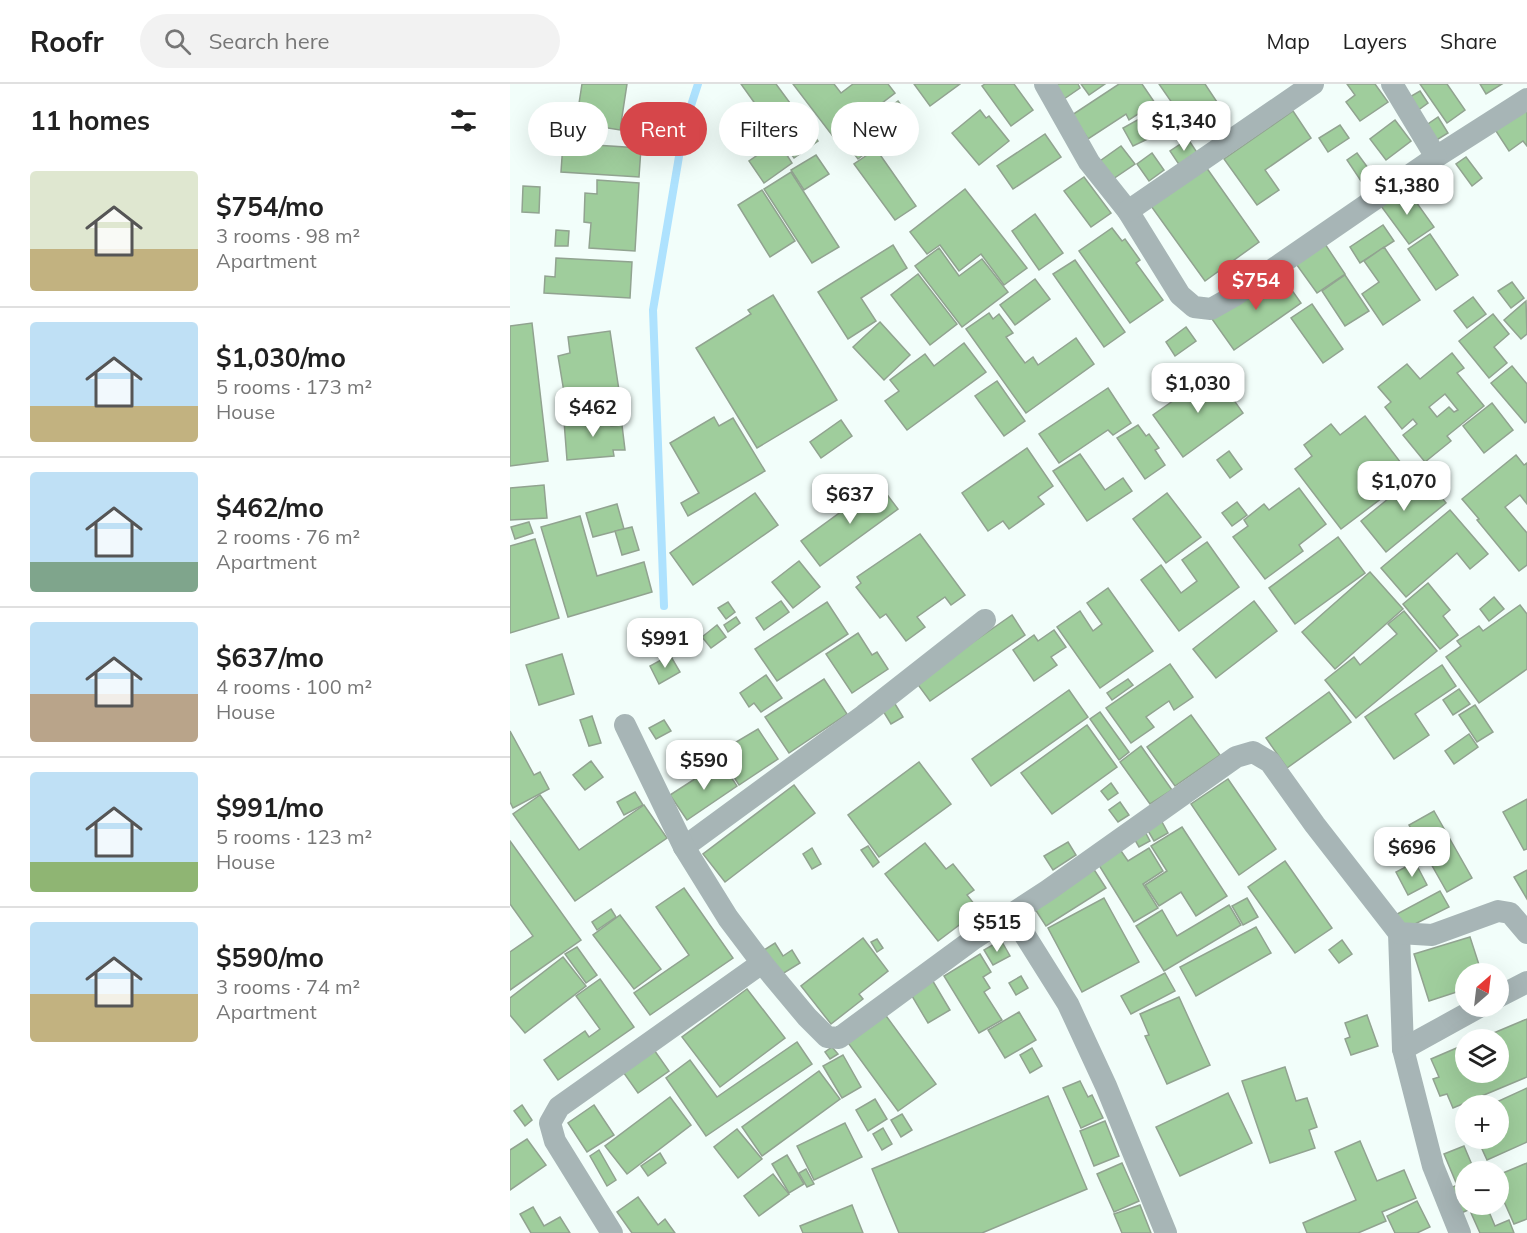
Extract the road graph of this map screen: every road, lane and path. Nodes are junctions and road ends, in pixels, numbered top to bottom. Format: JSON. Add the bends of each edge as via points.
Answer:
{"nodes":[{"id":1,"x":1045,"y":84,"type":"edge"},
{"id":2,"x":1313,"y":84,"type":"edge"},
{"id":3,"x":1392,"y":84,"type":"edge"},
{"id":4,"x":1527,"y":99,"type":"edge"},
{"id":5,"x":1436,"y":157,"type":"junction"},
{"id":6,"x":1128,"y":212,"type":"junction"},
{"id":7,"x":985,"y":620,"type":"dead end"},
{"id":8,"x":626,"y":725,"type":"dead end"},
{"id":9,"x":684,"y":847,"type":"junction"},
{"id":10,"x":1011,"y":913,"type":"junction"},
{"id":11,"x":1399,"y":933,"type":"junction"},
{"id":12,"x":1527,"y":933,"type":"edge"},
{"id":13,"x":762,"y":963,"type":"junction"},
{"id":14,"x":1527,"y":982,"type":"edge"},
{"id":15,"x":1509,"y":991,"type":"edge"},
{"id":16,"x":1461,"y":1017,"type":"edge"},
{"id":17,"x":1403,"y":1049,"type":"junction"},
{"id":18,"x":612,"y":1233,"type":"edge"},
{"id":19,"x":1166,"y":1233,"type":"edge"},
{"id":20,"x":1460,"y":1233,"type":"edge"}],
"edges":[{"from":1,"to":6,"type":"street","via":[[1089,162]]},
{"from":2,"to":6,"type":"street"},
{"from":3,"to":5,"type":"street"},
{"from":4,"to":5,"type":"street"},
{"from":5,"to":6,"type":"street","via":[[1210,309],[1194,306],[1180,295]]},
{"from":7,"to":9,"type":"street"},
{"from":8,"to":9,"type":"street"},
{"from":9,"to":13,"type":"street","via":[[728,918]]},
{"from":10,"to":11,"type":"street","via":[[1236,757],[1253,752],[1270,762]]},
{"from":10,"to":13,"type":"street","via":[[839,1038],[827,1037]]},
{"from":10,"to":19,"type":"street","via":[[1068,1004]]},
{"from":11,"to":12,"type":"street","via":[[1432,935],[1498,910],[1510,913]]},
{"from":11,"to":17,"type":"street"},
{"from":13,"to":18,"type":"street","via":[[559,1107],[550,1123],[555,1141]]},
{"from":14,"to":15,"type":"street"},
{"from":16,"to":17,"type":"street"},
{"from":17,"to":20,"type":"street","via":[[1433,1166]]}]}
